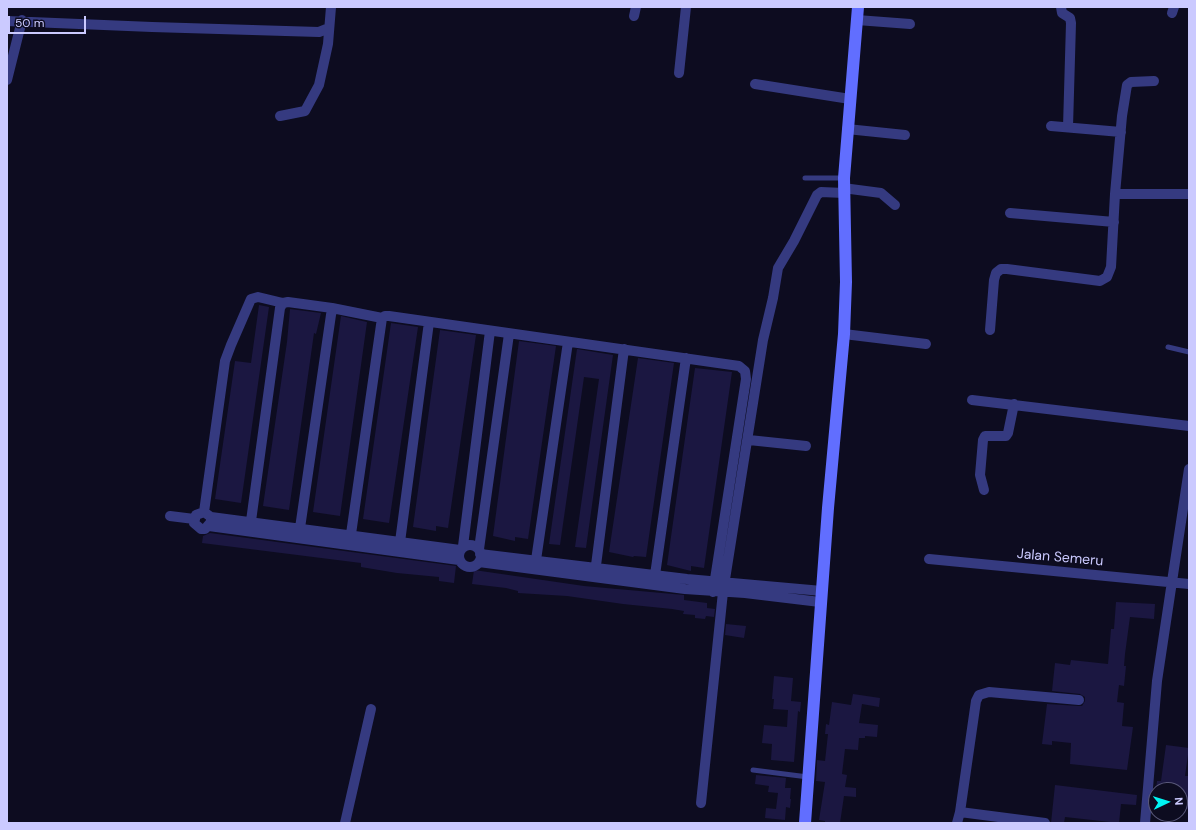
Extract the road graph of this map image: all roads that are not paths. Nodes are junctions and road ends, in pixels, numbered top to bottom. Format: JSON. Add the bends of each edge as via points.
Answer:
{"nodes":[{"id":1,"x":332,"y":7,"type":"edge"},
{"id":2,"x":686,"y":7,"type":"edge"},
{"id":3,"x":858,"y":7,"type":"edge"},
{"id":4,"x":1061,"y":7,"type":"edge"},
{"id":5,"x":7,"y":20,"type":"edge"},
{"id":6,"x":22,"y":20,"type":"junction"},
{"id":7,"x":857,"y":20,"type":"junction"},
{"id":8,"x":910,"y":24,"type":"dead end"},
{"id":9,"x":329,"y":28,"type":"junction"},
{"id":10,"x":678,"y":73,"type":"dead end"},
{"id":11,"x":7,"y":80,"type":"edge"},
{"id":12,"x":1154,"y":81,"type":"dead end"},
{"id":13,"x":755,"y":84,"type":"dead end"},
{"id":14,"x":850,"y":99,"type":"junction"},
{"id":15,"x":280,"y":116,"type":"dead end"},
{"id":16,"x":1051,"y":126,"type":"dead end"},
{"id":17,"x":1068,"y":127,"type":"junction"},
{"id":18,"x":847,"y":129,"type":"junction"},
{"id":19,"x":1121,"y":132,"type":"junction"},
{"id":20,"x":905,"y":135,"type":"dead end"},
{"id":21,"x":805,"y":178,"type":"dead end"},
{"id":22,"x":844,"y":186,"type":"junction"},
{"id":23,"x":1115,"y":194,"type":"junction"},
{"id":24,"x":1189,"y":194,"type":"edge"},
{"id":25,"x":896,"y":205,"type":"dead end"},
{"id":26,"x":1010,"y":213,"type":"dead end"},
{"id":27,"x":1114,"y":222,"type":"junction"},
{"id":28,"x":283,"y":303,"type":"junction"},
{"id":29,"x":332,"y":308,"type":"junction"},
{"id":30,"x":382,"y":318,"type":"junction"},
{"id":31,"x":429,"y":322,"type":"junction"},
{"id":32,"x":990,"y":330,"type":"dead end"},
{"id":33,"x":490,"y":331,"type":"junction"},
{"id":34,"x":508,"y":334,"type":"junction"},
{"id":35,"x":844,"y":334,"type":"junction"},
{"id":36,"x":568,"y":342,"type":"junction"},
{"id":37,"x":926,"y":344,"type":"dead end"},
{"id":38,"x":1168,"y":347,"type":"dead end"},
{"id":39,"x":624,"y":349,"type":"junction"},
{"id":40,"x":1189,"y":352,"type":"edge"},
{"id":41,"x":686,"y":358,"type":"junction"},
{"id":42,"x":972,"y":400,"type":"dead end"},
{"id":43,"x":1014,"y":404,"type":"junction"},
{"id":44,"x":1187,"y":425,"type":"edge"},
{"id":45,"x":748,"y":440,"type":"junction"},
{"id":46,"x":476,"y":442,"type":"junction"},
{"id":47,"x":494,"y":443,"type":"junction"},
{"id":48,"x":806,"y":446,"type":"dead end"},
{"id":49,"x":1189,"y":470,"type":"edge"},
{"id":50,"x":984,"y":490,"type":"dead end"},
{"id":51,"x":170,"y":516,"type":"dead end"},
{"id":52,"x":208,"y":518,"type":"junction"},
{"id":53,"x":194,"y":519,"type":"junction"},
{"id":54,"x":251,"y":521,"type":"junction"},
{"id":55,"x":300,"y":528,"type":"junction"},
{"id":56,"x":351,"y":535,"type":"junction"},
{"id":57,"x":400,"y":542,"type":"junction"},
{"id":58,"x":349,"y":546,"type":"junction"},
{"id":59,"x":461,"y":552,"type":"junction"},
{"id":60,"x":479,"y":555,"type":"junction"},
{"id":61,"x":536,"y":560,"type":"junction"},
{"id":62,"x":929,"y":560,"type":"dead end"},
{"id":63,"x":595,"y":573,"type":"junction"},
{"id":64,"x":655,"y":575,"type":"junction"},
{"id":65,"x":714,"y":581,"type":"junction"},
{"id":66,"x":725,"y":582,"type":"junction"},
{"id":67,"x":1166,"y":582,"type":"junction"},
{"id":68,"x":1189,"y":584,"type":"edge"},
{"id":69,"x":746,"y":588,"type":"junction"},
{"id":70,"x":713,"y":592,"type":"junction"},
{"id":71,"x":723,"y":592,"type":"junction"},
{"id":72,"x":821,"y":596,"type":"junction"},
{"id":73,"x":1078,"y":700,"type":"dead end"},
{"id":74,"x":371,"y":708,"type":"dead end"},
{"id":75,"x":753,"y":770,"type":"dead end"},
{"id":76,"x":808,"y":777,"type":"junction"},
{"id":77,"x":701,"y":803,"type":"dead end"},
{"id":78,"x":960,"y":812,"type":"junction"},
{"id":79,"x":345,"y":823,"type":"edge"},
{"id":80,"x":805,"y":823,"type":"edge"},
{"id":81,"x":957,"y":823,"type":"edge"},
{"id":82,"x":1045,"y":823,"type":"edge"},
{"id":83,"x":1145,"y":823,"type":"edge"}],
"edges":[{"from":1,"to":9,"type":"street"},
{"from":2,"to":10,"type":"street"},
{"from":3,"to":7,"type":"street"},
{"from":4,"to":17,"type":"street","via":[[1062,13],[1070,18],[1071,23]]},
{"from":5,"to":6,"type":"street"},
{"from":6,"to":9,"type":"street","via":[[303,32],[319,32]]},
{"from":6,"to":11,"type":"street"},
{"from":7,"to":8,"type":"street"},
{"from":7,"to":14,"type":"street"},
{"from":9,"to":15,"type":"street","via":[[328,44],[318,85],[309,105],[301,112]]},
{"from":12,"to":19,"type":"street","via":[[1131,82],[1127,85]]},
{"from":13,"to":14,"type":"street"},
{"from":14,"to":18,"type":"street"},
{"from":16,"to":17,"type":"street"},
{"from":17,"to":19,"type":"street"},
{"from":18,"to":20,"type":"street"},
{"from":18,"to":22,"type":"street"},
{"from":19,"to":23,"type":"street"},
{"from":21,"to":22,"type":"lane"},
{"from":22,"to":25,"type":"street","via":[[881,193]]},
{"from":22,"to":35,"type":"street"},
{"from":22,"to":45,"type":"street","via":[[816,194],[778,268],[763,340]]},
{"from":23,"to":24,"type":"street"},
{"from":23,"to":27,"type":"street"},
{"from":26,"to":27,"type":"street"},
{"from":27,"to":32,"type":"street","via":[[1111,267],[1107,277],[1100,281],[1000,269],[996,273]]},
{"from":28,"to":29,"type":"street"},
{"from":28,"to":52,"type":"street","via":[[251,299],[225,361]]},
{"from":28,"to":54,"type":"street","via":[[278,319]]},
{"from":29,"to":30,"type":"street"},
{"from":29,"to":55,"type":"street"},
{"from":30,"to":31,"type":"street","via":[[385,316]]},
{"from":30,"to":56,"type":"street"},
{"from":31,"to":33,"type":"street"},
{"from":31,"to":57,"type":"street"},
{"from":33,"to":34,"type":"street"},
{"from":33,"to":46,"type":"street"},
{"from":34,"to":36,"type":"street"},
{"from":34,"to":47,"type":"street"},
{"from":35,"to":37,"type":"street"},
{"from":35,"to":72,"type":"street"},
{"from":36,"to":39,"type":"street"},
{"from":36,"to":61,"type":"street"},
{"from":38,"to":40,"type":"lane"},
{"from":39,"to":41,"type":"street"},
{"from":39,"to":63,"type":"street"},
{"from":41,"to":64,"type":"street"},
{"from":41,"to":65,"type":"street","via":[[739,366],[745,371],[746,379]]},
{"from":42,"to":43,"type":"street"},
{"from":43,"to":44,"type":"street"},
{"from":43,"to":50,"type":"street","via":[[1006,436],[985,436],[983,440],[980,474]]},
{"from":45,"to":48,"type":"street"},
{"from":45,"to":66,"type":"street"},
{"from":46,"to":47,"type":"street"},
{"from":46,"to":59,"type":"street"},
{"from":47,"to":60,"type":"street"},
{"from":49,"to":67,"type":"street"},
{"from":51,"to":53,"type":"street"},
{"from":52,"to":53,"type":"street","via":[[199,512]]},
{"from":52,"to":53,"type":"street","via":[[201,529],[197,527]]},
{"from":52,"to":54,"type":"street"},
{"from":52,"to":58,"type":"street"},
{"from":54,"to":55,"type":"street"},
{"from":55,"to":56,"type":"street"},
{"from":56,"to":57,"type":"street"},
{"from":56,"to":58,"type":"street"},
{"from":57,"to":59,"type":"street"},
{"from":58,"to":59,"type":"street"},
{"from":59,"to":60,"type":"street","via":[[471,545]]},
{"from":59,"to":60,"type":"street","via":[[461,564],[471,567]]},
{"from":60,"to":61,"type":"street"},
{"from":60,"to":63,"type":"street"},
{"from":61,"to":63,"type":"street"},
{"from":62,"to":67,"type":"street","name":"Jalan Semeru"},
{"from":63,"to":64,"type":"street"},
{"from":63,"to":70,"type":"street"},
{"from":64,"to":65,"type":"street"},
{"from":65,"to":66,"type":"street"},
{"from":65,"to":70,"type":"street"},
{"from":66,"to":69,"type":"street"},
{"from":66,"to":71,"type":"street"},
{"from":67,"to":68,"type":"street","name":"Jalan Semeru"},
{"from":67,"to":83,"type":"street"},
{"from":69,"to":71,"type":"street"},
{"from":69,"to":72,"type":"street"},
{"from":70,"to":71,"type":"street"},
{"from":71,"to":77,"type":"street"},
{"from":72,"to":76,"type":"street"},
{"from":73,"to":78,"type":"street","via":[[989,692],[979,694]]},
{"from":74,"to":79,"type":"street"},
{"from":75,"to":76,"type":"lane"},
{"from":76,"to":80,"type":"street"},
{"from":78,"to":81,"type":"street"},
{"from":78,"to":82,"type":"street"}]}
